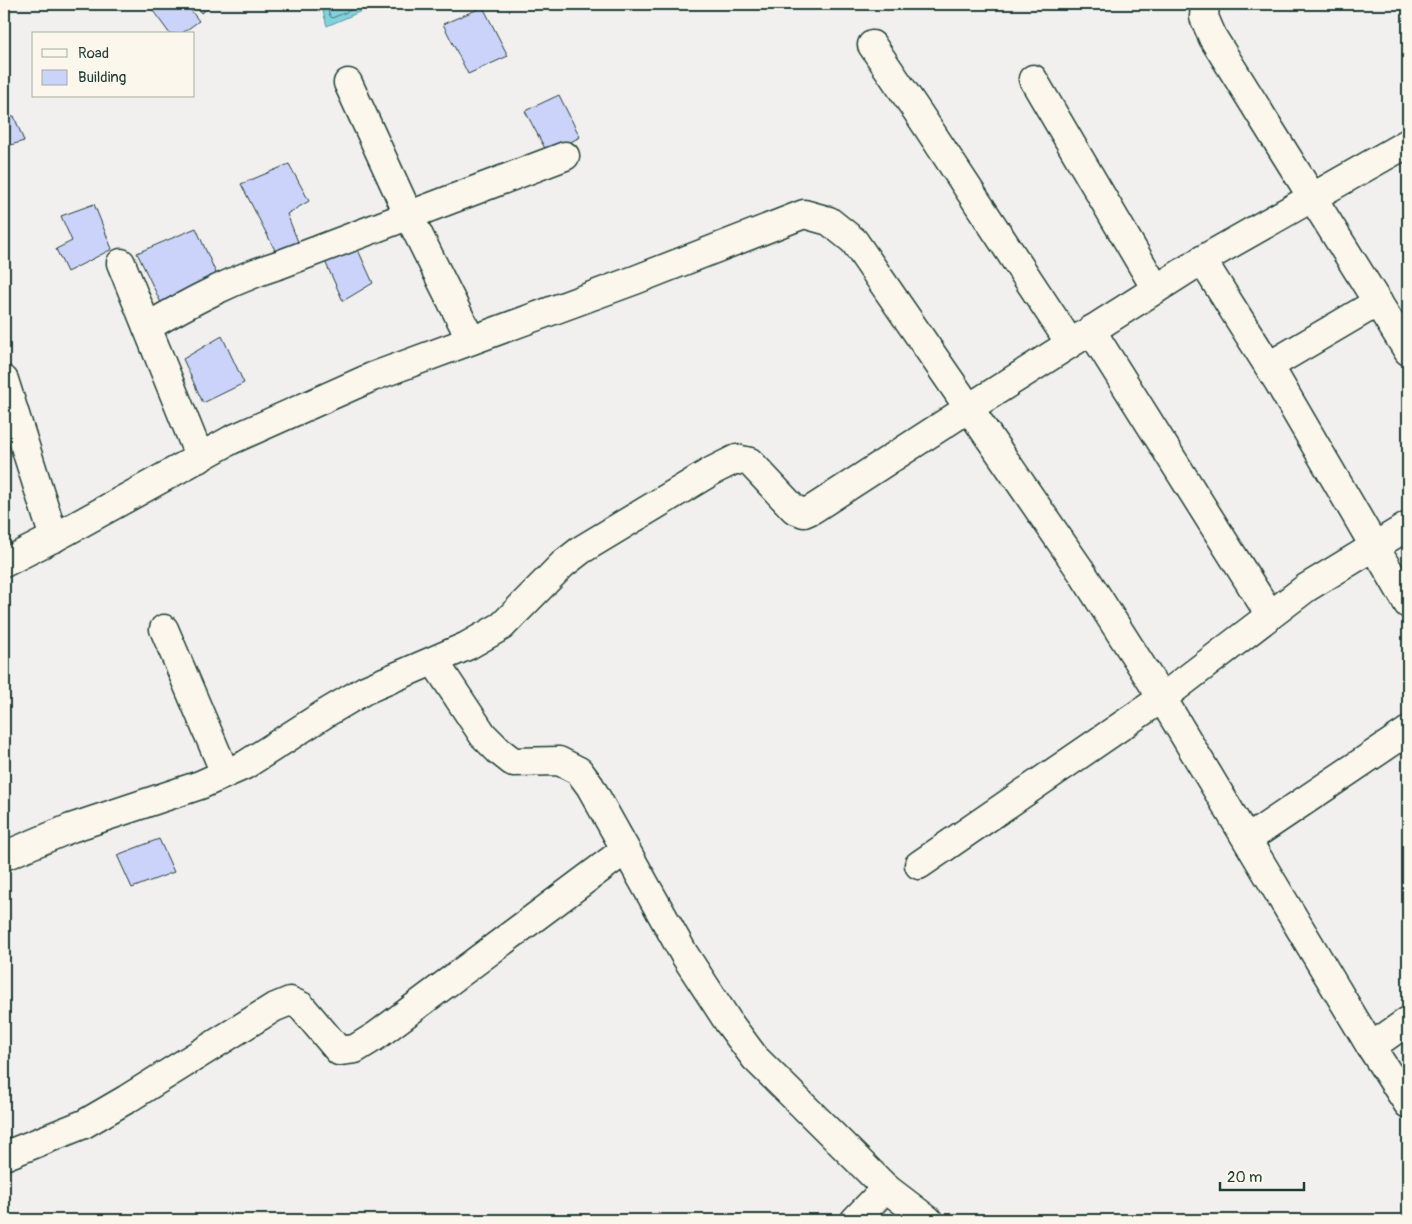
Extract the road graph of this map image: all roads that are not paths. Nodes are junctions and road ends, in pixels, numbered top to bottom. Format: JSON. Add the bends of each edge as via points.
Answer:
{"nodes":[{"id":1,"x":1205,"y":4,"type":"edge"},
{"id":2,"x":872,"y":45,"type":"dead end"},
{"id":3,"x":1033,"y":79,"type":"dead end"},
{"id":4,"x":348,"y":83,"type":"dead end"},
{"id":5,"x":1408,"y":143,"type":"edge"},
{"id":6,"x":565,"y":156,"type":"dead end"},
{"id":7,"x":1313,"y":197,"type":"junction"},
{"id":8,"x":409,"y":216,"type":"junction"},
{"id":9,"x":1202,"y":260,"type":"junction"},
{"id":10,"x":121,"y":263,"type":"dead end"},
{"id":11,"x":1156,"y":289,"type":"junction"},
{"id":12,"x":1378,"y":302,"type":"junction"},
{"id":13,"x":147,"y":327,"type":"junction"},
{"id":14,"x":1080,"y":337,"type":"junction"},
{"id":15,"x":471,"y":340,"type":"junction"},
{"id":16,"x":1408,"y":351,"type":"edge"},
{"id":17,"x":1268,"y":366,"type":"junction"},
{"id":18,"x":4,"y":380,"type":"edge"},
{"id":19,"x":969,"y":408,"type":"junction"},
{"id":20,"x":200,"y":458,"type":"junction"},
{"id":21,"x":1408,"y":526,"type":"edge"},
{"id":22,"x":54,"y":538,"type":"junction"},
{"id":23,"x":1374,"y":546,"type":"junction"},
{"id":24,"x":4,"y":563,"type":"edge"},
{"id":25,"x":1408,"y":604,"type":"edge"},
{"id":26,"x":1270,"y":615,"type":"junction"},
{"id":27,"x":164,"y":628,"type":"dead end"},
{"id":28,"x":434,"y":661,"type":"junction"},
{"id":29,"x":1162,"y":698,"type":"junction"},
{"id":30,"x":1408,"y":731,"type":"edge"},
{"id":31,"x":225,"y":773,"type":"junction"},
{"id":32,"x":1248,"y":839,"type":"junction"},
{"id":33,"x":625,"y":850,"type":"junction"},
{"id":34,"x":4,"y":856,"type":"edge"},
{"id":35,"x":919,"y":865,"type":"dead end"},
{"id":36,"x":1408,"y":1021,"type":"edge"},
{"id":37,"x":1371,"y":1046,"type":"junction"},
{"id":38,"x":1408,"y":1104,"type":"edge"},
{"id":39,"x":4,"y":1156,"type":"edge"},
{"id":40,"x":886,"y":1188,"type":"junction"},
{"id":41,"x":855,"y":1220,"type":"edge"},
{"id":42,"x":928,"y":1220,"type":"edge"}],
"edges":[{"from":1,"to":7,"type":"street","via":[[1204,17],[1213,38]]},
{"from":2,"to":14,"type":"street"},
{"from":3,"to":11,"type":"street"},
{"from":4,"to":8,"type":"street"},
{"from":5,"to":7,"type":"street"},
{"from":6,"to":8,"type":"street"},
{"from":7,"to":9,"type":"street"},
{"from":7,"to":12,"type":"street"},
{"from":8,"to":13,"type":"street","via":[[252,274],[187,304]]},
{"from":8,"to":15,"type":"street"},
{"from":9,"to":11,"type":"street"},
{"from":9,"to":17,"type":"street"},
{"from":10,"to":13,"type":"street"},
{"from":11,"to":14,"type":"street"},
{"from":12,"to":16,"type":"street"},
{"from":12,"to":17,"type":"street"},
{"from":13,"to":20,"type":"street"},
{"from":14,"to":19,"type":"street"},
{"from":14,"to":26,"type":"street"},
{"from":15,"to":19,"type":"street","via":[[804,214],[829,221],[854,241]]},
{"from":15,"to":20,"type":"street","via":[[372,377],[232,440]]},
{"from":17,"to":23,"type":"street"},
{"from":18,"to":22,"type":"street"},
{"from":19,"to":28,"type":"street","via":[[804,513],[794,509],[750,462],[736,460],[712,471],[582,550],[556,571],[502,626]]},
{"from":19,"to":29,"type":"street","via":[[1081,571]]},
{"from":20,"to":22,"type":"street"},
{"from":21,"to":23,"type":"street"},
{"from":22,"to":24,"type":"street"},
{"from":23,"to":25,"type":"street"},
{"from":23,"to":26,"type":"street","via":[[1306,588]]},
{"from":26,"to":29,"type":"street"},
{"from":27,"to":31,"type":"street"},
{"from":28,"to":31,"type":"street","via":[[365,690],[245,765]]},
{"from":28,"to":33,"type":"street","via":[[483,735],[513,762],[559,761],[579,771]]},
{"from":29,"to":32,"type":"street"},
{"from":29,"to":35,"type":"street"},
{"from":30,"to":32,"type":"street"},
{"from":31,"to":34,"type":"street","via":[[200,785],[71,828]]},
{"from":32,"to":37,"type":"street"},
{"from":33,"to":39,"type":"street","via":[[355,1049],[339,1051],[301,1006],[290,1002],[273,1008],[84,1124]]},
{"from":33,"to":40,"type":"street","via":[[684,954],[755,1058]]},
{"from":36,"to":37,"type":"street"},
{"from":37,"to":38,"type":"street"},
{"from":40,"to":41,"type":"street"},
{"from":40,"to":42,"type":"street"}]}
